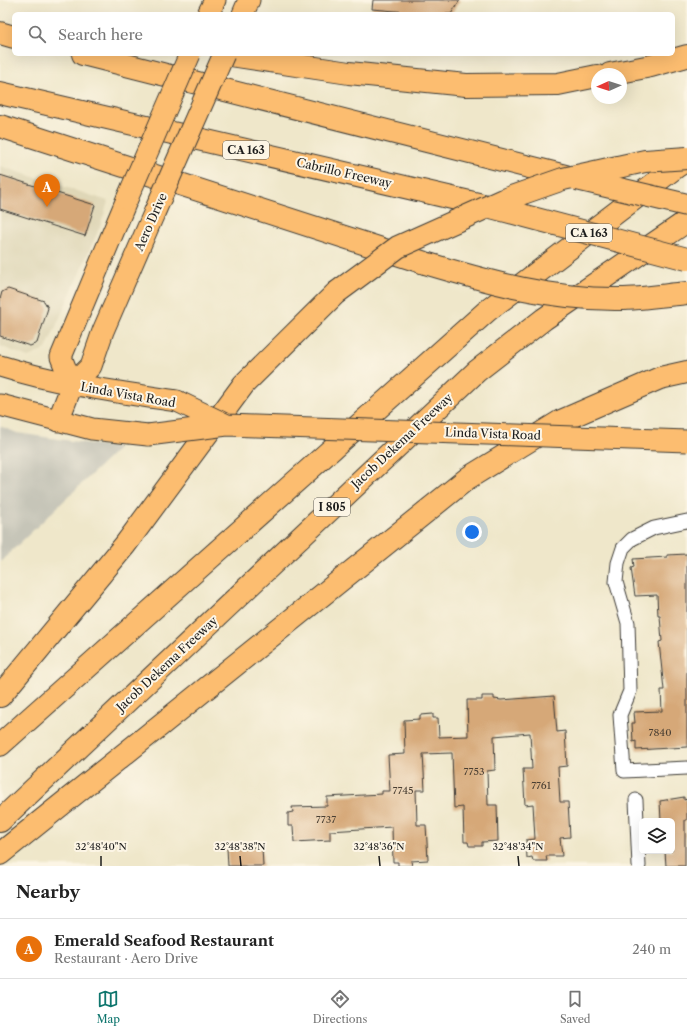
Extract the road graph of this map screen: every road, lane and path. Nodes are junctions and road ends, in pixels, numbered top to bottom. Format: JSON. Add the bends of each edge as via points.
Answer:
{"nodes":[{"id":1,"x":215,"y":0,"type":"edge"},
{"id":2,"x":249,"y":0,"type":"edge"},
{"id":3,"x":209,"y":12,"type":"edge"},
{"id":4,"x":244,"y":12,"type":"edge"},
{"id":5,"x":91,"y":56,"type":"edge"},
{"id":6,"x":189,"y":56,"type":"edge"},
{"id":7,"x":223,"y":56,"type":"edge"},
{"id":8,"x":237,"y":56,"type":"edge"},
{"id":9,"x":687,"y":56,"type":"edge"},
{"id":10,"x":627,"y":71,"type":"edge"},
{"id":11,"x":591,"y":77,"type":"edge"},
{"id":12,"x":0,"y":93,"type":"edge"},
{"id":13,"x":0,"y":126,"type":"edge"},
{"id":14,"x":687,"y":159,"type":"edge"},
{"id":15,"x":687,"y":205,"type":"edge"},
{"id":16,"x":687,"y":221,"type":"edge"},
{"id":17,"x":687,"y":259,"type":"edge"},
{"id":18,"x":687,"y":293,"type":"edge"},
{"id":19,"x":0,"y":366,"type":"edge"},
{"id":20,"x":687,"y":372,"type":"edge"},
{"id":21,"x":72,"y":385,"type":"junction"},
{"id":22,"x":0,"y":405,"type":"edge"},
{"id":23,"x":58,"y":421,"type":"junction"},
{"id":24,"x":227,"y":424,"type":"junction"},
{"id":25,"x":687,"y":441,"type":"edge"},
{"id":26,"x":687,"y":521,"type":"edge"},
{"id":27,"x":0,"y":696,"type":"edge"},
{"id":28,"x":0,"y":745,"type":"edge"},
{"id":29,"x":687,"y":768,"type":"edge"},
{"id":30,"x":636,"y":800,"type":"dead end"},
{"id":31,"x":0,"y":821,"type":"edge"},
{"id":32,"x":0,"y":854,"type":"edge"},
{"id":33,"x":639,"y":866,"type":"edge"}],
"edges":[{"from":1,"to":3,"type":"main road"},
{"from":2,"to":4,"type":"main road"},
{"from":5,"to":15,"type":"highway","bridge":true},
{"from":6,"to":21,"type":"main road","bridge":true,"via":[[61,357]]},
{"from":7,"to":21,"type":"main road","name":"Aero Drive","bridge":true,"via":[[91,366]]},
{"from":8,"to":11,"type":"highway","via":[[349,73],[466,85],[558,84]]},
{"from":9,"to":10,"type":"highway"},
{"from":12,"to":17,"type":"highway","name":"Cabrillo Freeway","number":"CA 163","bridge":true,"via":[[491,207]]},
{"from":13,"to":18,"type":"highway","bridge":true,"via":[[486,282],[550,295],[620,299]]},
{"from":14,"to":27,"type":"highway","bridge":true,"via":[[645,161],[563,179],[503,200],[398,247],[336,293],[244,384],[125,545]]},
{"from":14,"to":28,"type":"highway","via":[[487,312]]},
{"from":16,"to":31,"type":"highway","name":"Jacob Dekema Freeway","number":"I 805","via":[[544,319],[477,371]]},
{"from":19,"to":21,"type":"main road","name":"Linda Vista Road"},
{"from":20,"to":32,"type":"highway","via":[[660,378],[561,421],[468,478]]},
{"from":21,"to":23,"type":"main road","name":"Aero Drive"},
{"from":21,"to":24,"type":"main road","name":"Linda Vista Road","bridge":true,"via":[[176,401]]},
{"from":22,"to":23,"type":"main road","name":"Linda Vista Road"},
{"from":23,"to":24,"type":"main road","name":"Linda Vista Road","bridge":true,"via":[[92,429],[148,435]]},
{"from":24,"to":25,"type":"main road","name":"Linda Vista Road","bridge":true},
{"from":26,"to":29,"type":"street","via":[[654,528],[632,539],[623,548],[616,582],[628,623],[630,691],[620,715],[624,771]]},
{"from":30,"to":33,"type":"street"}]}
